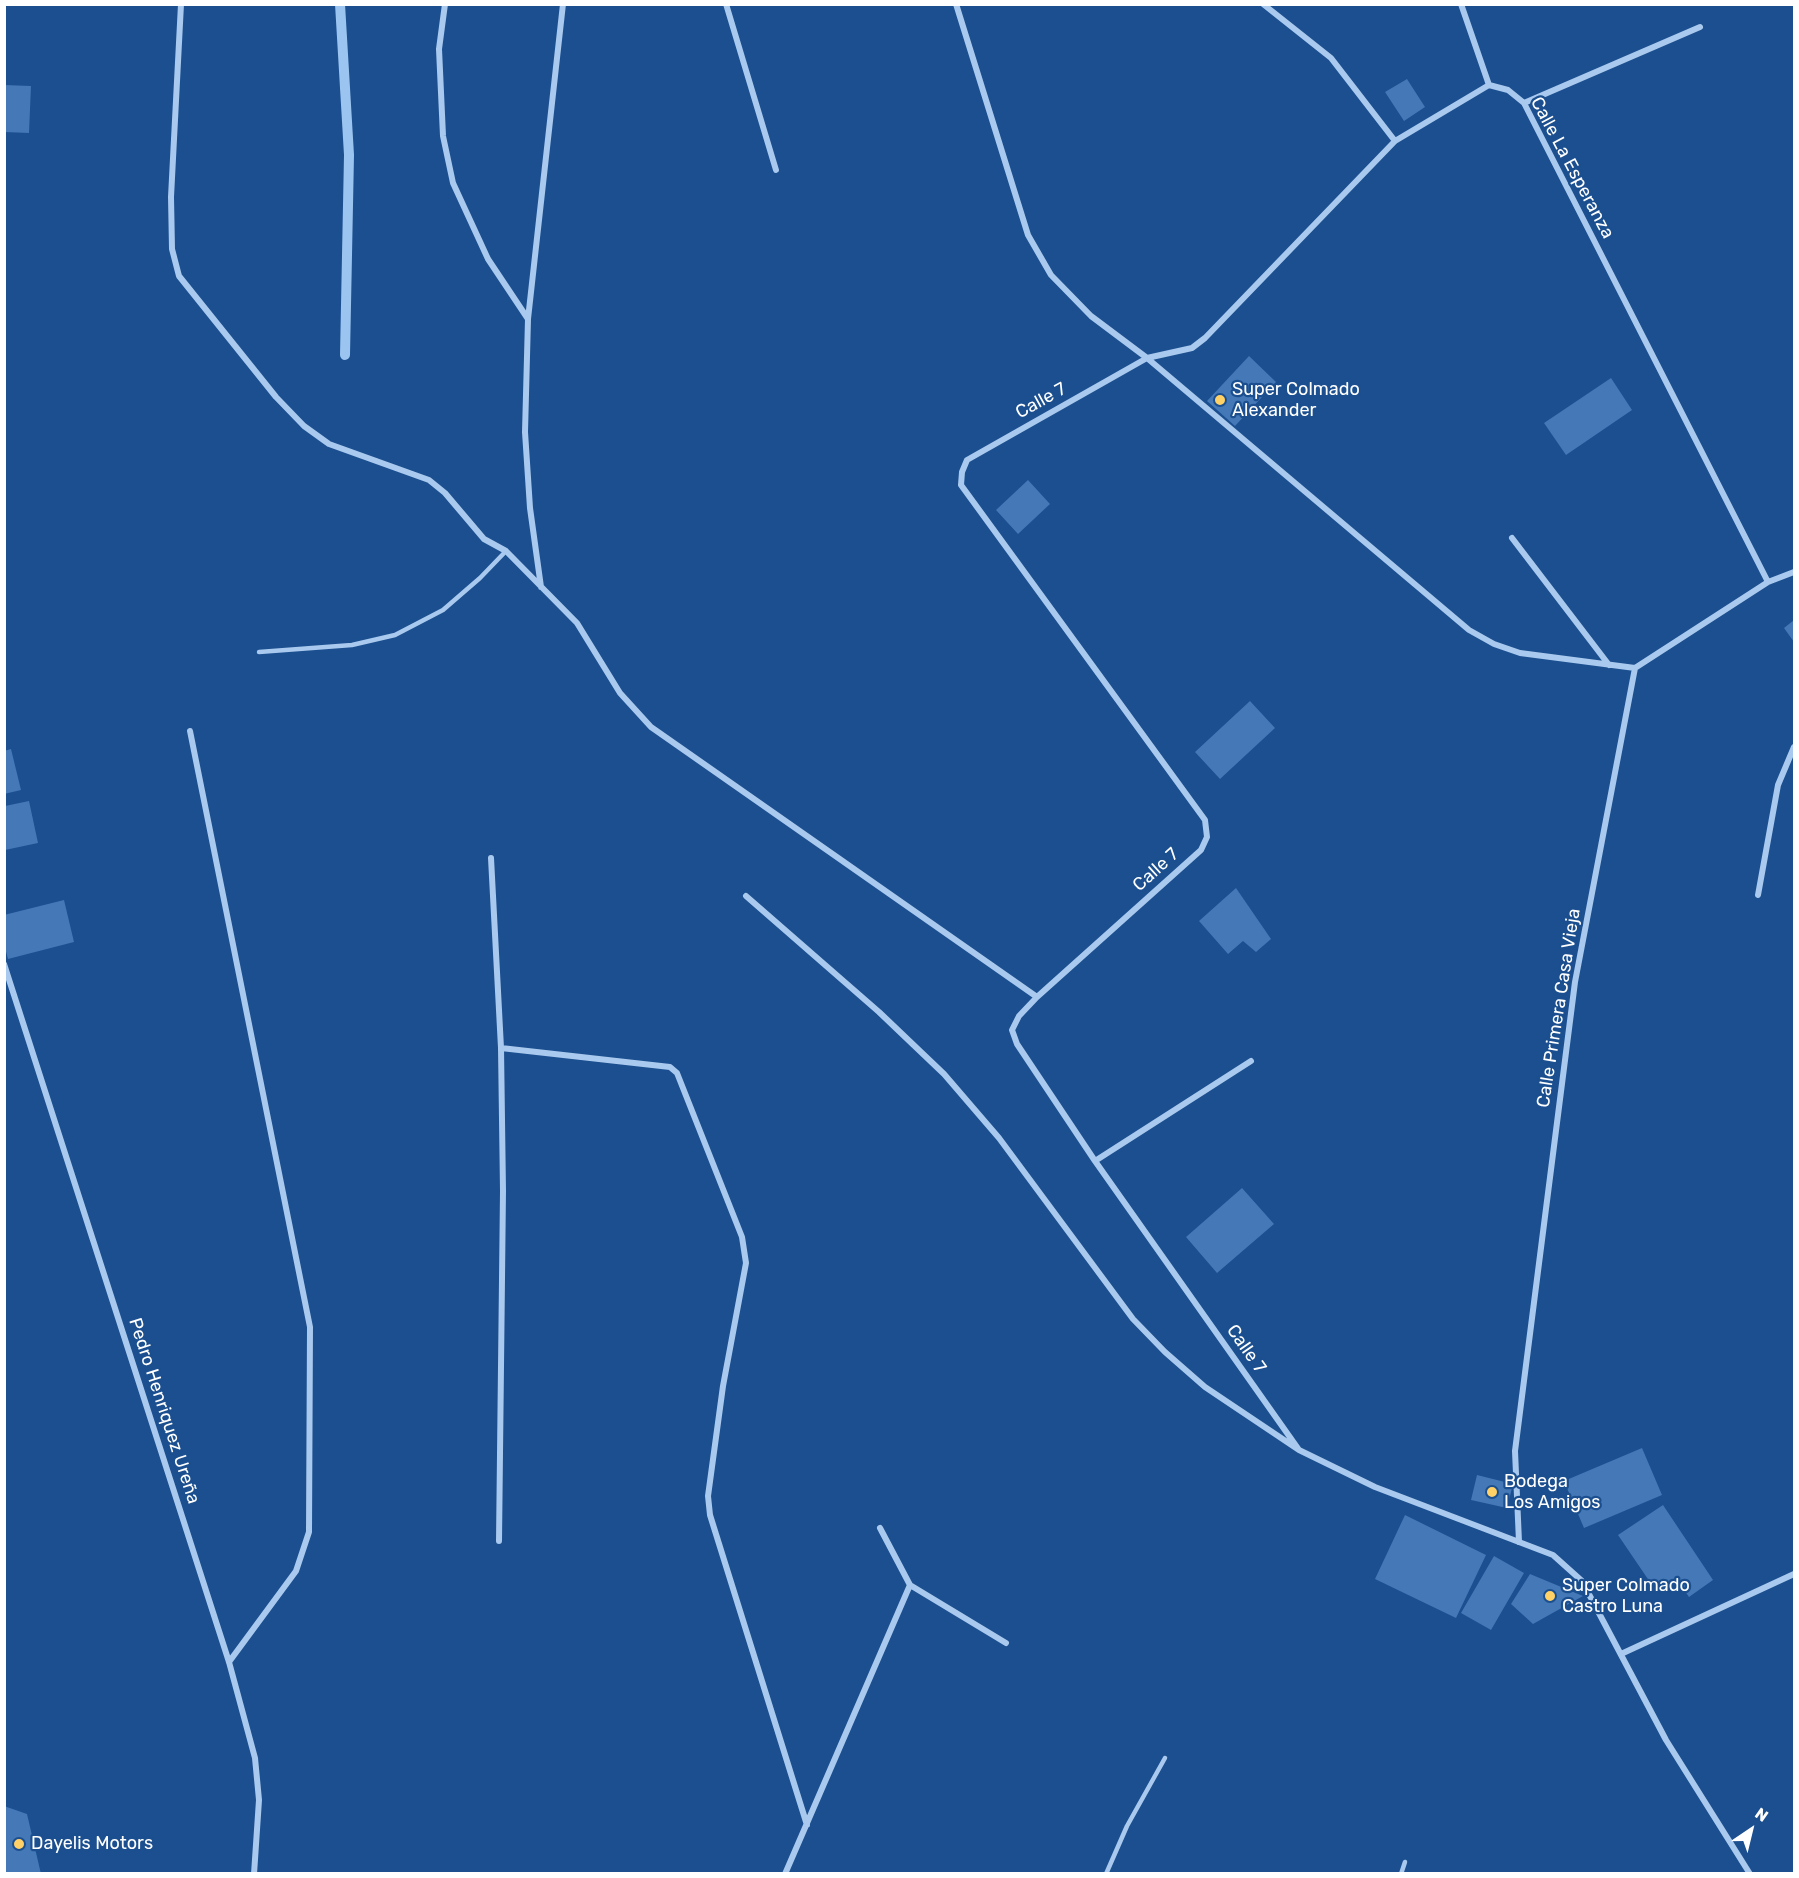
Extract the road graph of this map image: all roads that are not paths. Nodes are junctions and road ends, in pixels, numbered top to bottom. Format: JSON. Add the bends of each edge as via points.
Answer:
{"nodes":[{"id":1,"x":181,"y":4,"type":"edge"},
{"id":2,"x":445,"y":4,"type":"edge"},
{"id":3,"x":563,"y":4,"type":"edge"},
{"id":4,"x":726,"y":4,"type":"edge"},
{"id":5,"x":956,"y":4,"type":"edge"},
{"id":6,"x":1263,"y":4,"type":"edge"},
{"id":7,"x":1461,"y":4,"type":"edge"},
{"id":8,"x":1700,"y":27,"type":"dead end"},
{"id":9,"x":1489,"y":85,"type":"junction"},
{"id":10,"x":1524,"y":103,"type":"junction"},
{"id":11,"x":1395,"y":141,"type":"junction"},
{"id":12,"x":776,"y":170,"type":"dead end"},
{"id":13,"x":528,"y":319,"type":"junction"},
{"id":14,"x":1147,"y":358,"type":"junction"},
{"id":15,"x":1512,"y":538,"type":"dead end"},
{"id":16,"x":506,"y":551,"type":"junction"},
{"id":17,"x":1794,"y":572,"type":"edge"},
{"id":18,"x":1768,"y":582,"type":"junction"},
{"id":19,"x":541,"y":587,"type":"junction"},
{"id":20,"x":259,"y":652,"type":"dead end"},
{"id":21,"x":1609,"y":665,"type":"junction"},
{"id":22,"x":1635,"y":668,"type":"junction"},
{"id":23,"x":190,"y":731,"type":"dead end"},
{"id":24,"x":1794,"y":747,"type":"edge"},
{"id":25,"x":491,"y":858,"type":"dead end"},
{"id":26,"x":1758,"y":895,"type":"dead end"},
{"id":27,"x":746,"y":896,"type":"dead end"},
{"id":28,"x":4,"y":964,"type":"edge"},
{"id":29,"x":1038,"y":997,"type":"junction"},
{"id":30,"x":501,"y":1048,"type":"junction"},
{"id":31,"x":1251,"y":1061,"type":"dead end"},
{"id":32,"x":1095,"y":1161,"type":"junction"},
{"id":33,"x":1299,"y":1450,"type":"junction"},
{"id":34,"x":880,"y":1528,"type":"dead end"},
{"id":35,"x":499,"y":1542,"type":"dead end"},
{"id":36,"x":1519,"y":1542,"type":"junction"},
{"id":37,"x":1794,"y":1574,"type":"edge"},
{"id":38,"x":909,"y":1586,"type":"junction"},
{"id":39,"x":1006,"y":1642,"type":"dead end"},
{"id":40,"x":1621,"y":1654,"type":"junction"},
{"id":41,"x":229,"y":1662,"type":"junction"},
{"id":42,"x":1166,"y":1758,"type":"dead end"},
{"id":43,"x":807,"y":1826,"type":"junction"},
{"id":44,"x":1405,"y":1862,"type":"dead end"},
{"id":45,"x":254,"y":1874,"type":"edge"},
{"id":46,"x":785,"y":1874,"type":"edge"},
{"id":47,"x":1106,"y":1874,"type":"edge"},
{"id":48,"x":1401,"y":1874,"type":"edge"},
{"id":49,"x":1750,"y":1874,"type":"edge"}],
"edges":[{"from":1,"to":16,"type":"street","via":[[171,197],[172,249],[179,276],[304,426],[329,444],[429,480],[484,539]]},
{"from":2,"to":13,"type":"street","via":[[439,49],[443,136],[453,183],[488,259]]},
{"from":3,"to":13,"type":"street"},
{"from":4,"to":12,"type":"street"},
{"from":5,"to":14,"type":"street","via":[[1028,235],[1051,275],[1067,292],[1091,316]]},
{"from":6,"to":11,"type":"street","via":[[1331,58]]},
{"from":7,"to":9,"type":"street"},
{"from":8,"to":10,"type":"street"},
{"from":9,"to":10,"type":"street","name":"Calle La Esperanza","via":[[1508,90]]},
{"from":9,"to":11,"type":"street"},
{"from":10,"to":18,"type":"street","name":"Calle La Esperanza"},
{"from":11,"to":14,"type":"street","via":[[1204,338],[1192,348]]},
{"from":13,"to":19,"type":"street","via":[[525,432]]},
{"from":14,"to":21,"type":"street","via":[[1469,630],[1520,653]]},
{"from":14,"to":29,"type":"street","name":"Calle 7","via":[[967,460],[962,472],[961,485],[1205,820],[1207,837],[1201,850]]},
{"from":15,"to":21,"type":"street"},
{"from":16,"to":19,"type":"street"},
{"from":16,"to":20,"type":"lane","via":[[442,610],[396,635],[352,645]]},
{"from":17,"to":18,"type":"street"},
{"from":18,"to":22,"type":"street"},
{"from":19,"to":29,"type":"street","via":[[577,623],[620,693],[651,727]]},
{"from":21,"to":22,"type":"street"},
{"from":22,"to":36,"type":"street","name":"Calle Primera Casa Vieja","via":[[1575,982],[1515,1451]]},
{"from":23,"to":41,"type":"street","via":[[310,1327],[309,1532],[296,1571]]},
{"from":24,"to":26,"type":"street","via":[[1778,785]]},
{"from":25,"to":30,"type":"street"},
{"from":27,"to":33,"type":"street","via":[[944,1074],[999,1138],[1133,1319],[1165,1352],[1205,1387]]},
{"from":28,"to":41,"type":"street","name":"Pedro Henriquez Ureña"},
{"from":29,"to":32,"type":"street","name":"Calle 7","via":[[1018,1016],[1012,1029],[1014,1037]]},
{"from":30,"to":35,"type":"street"},
{"from":30,"to":43,"type":"street","via":[[670,1067],[677,1073],[742,1237],[746,1263],[723,1386],[708,1496],[710,1515]]},
{"from":31,"to":32,"type":"street"},
{"from":32,"to":33,"type":"street","name":"Calle 7"},
{"from":33,"to":36,"type":"street","via":[[1375,1487]]},
{"from":34,"to":38,"type":"street"},
{"from":36,"to":40,"type":"street","via":[[1553,1555],[1582,1581]]},
{"from":37,"to":40,"type":"street"},
{"from":38,"to":39,"type":"street"},
{"from":38,"to":43,"type":"street"},
{"from":40,"to":49,"type":"street","via":[[1666,1740]]},
{"from":41,"to":45,"type":"street","name":"Pedro Henriquez Ureña","via":[[255,1758],[259,1800]]},
{"from":42,"to":47,"type":"lane","via":[[1127,1826]]},
{"from":43,"to":46,"type":"street"},
{"from":44,"to":48,"type":"lane"}]}
